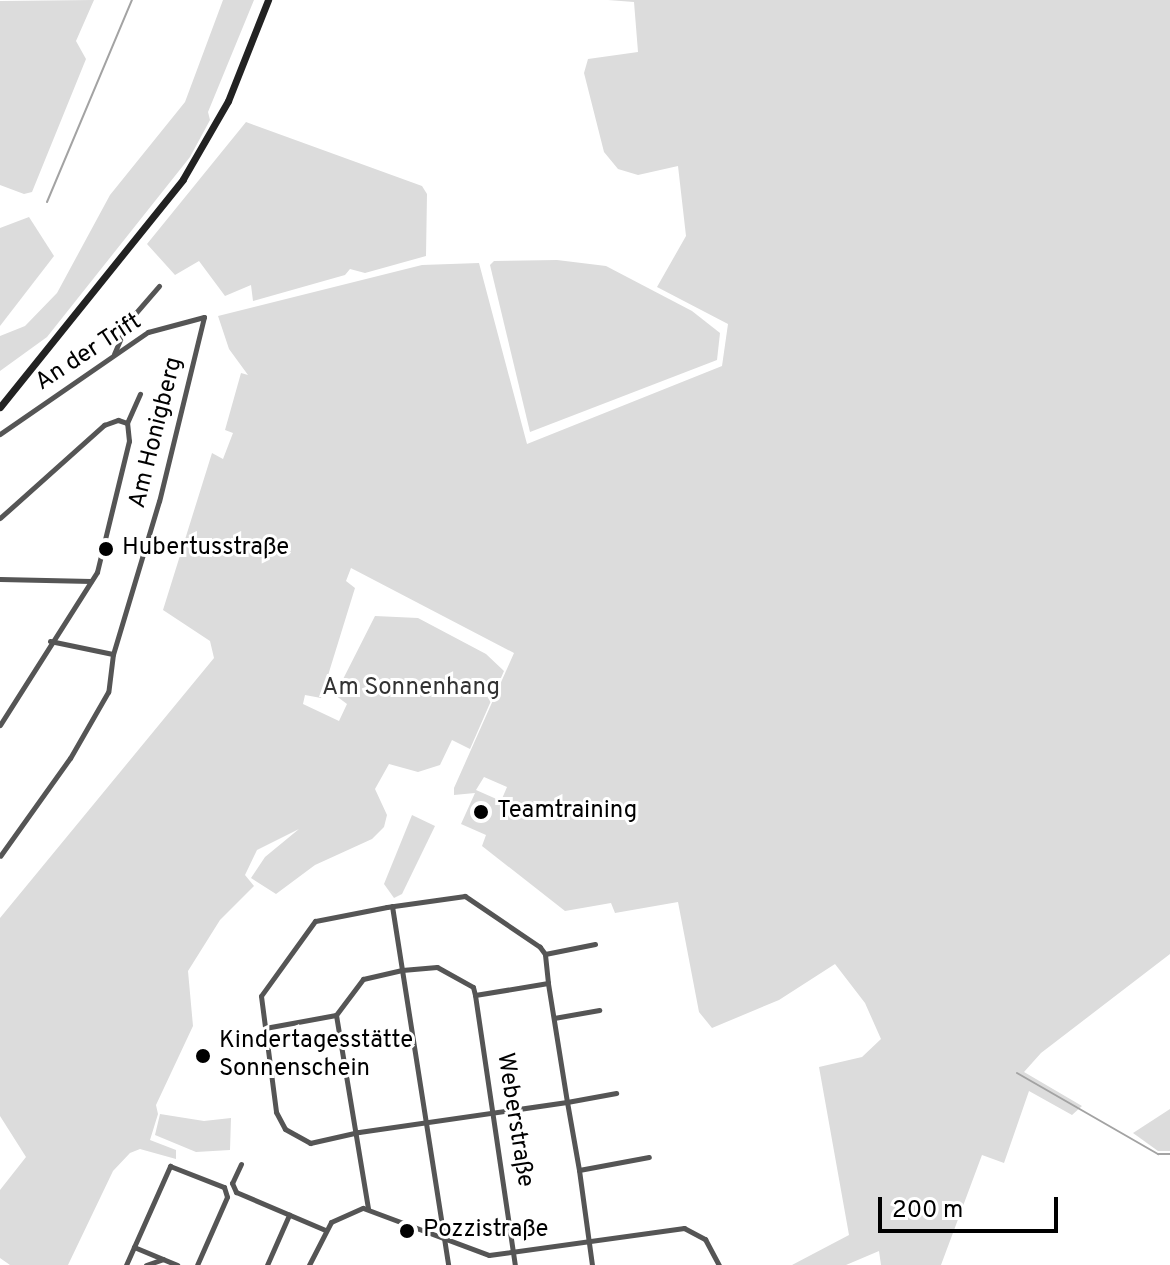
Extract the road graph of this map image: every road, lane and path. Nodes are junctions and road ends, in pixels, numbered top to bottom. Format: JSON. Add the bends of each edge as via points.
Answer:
{"nodes":[{"id":1,"x":268,"y":0,"type":"edge"},
{"id":2,"x":159,"y":286,"type":"dead end"},
{"id":3,"x":204,"y":317,"type":"joint"},
{"id":4,"x":113,"y":355,"type":"junction"},
{"id":5,"x":140,"y":394,"type":"dead end"},
{"id":6,"x":0,"y":407,"type":"edge"},
{"id":7,"x":127,"y":423,"type":"junction"},
{"id":8,"x":0,"y":434,"type":"edge"},
{"id":9,"x":0,"y":518,"type":"edge"},
{"id":10,"x":0,"y":579,"type":"edge"},
{"id":11,"x":92,"y":581,"type":"junction"},
{"id":12,"x":50,"y":641,"type":"junction"},
{"id":13,"x":113,"y":654,"type":"junction"},
{"id":14,"x":0,"y":725,"type":"edge"},
{"id":15,"x":0,"y":856,"type":"edge"},
{"id":16,"x":392,"y":906,"type":"junction"},
{"id":17,"x":595,"y":944,"type":"dead end"},
{"id":18,"x":545,"y":954,"type":"junction"},
{"id":19,"x":402,"y":970,"type":"junction"},
{"id":20,"x":548,"y":983,"type":"junction"},
{"id":21,"x":475,"y":995,"type":"junction"},
{"id":22,"x":599,"y":1010,"type":"dead end"},
{"id":23,"x":336,"y":1015,"type":"junction"},
{"id":24,"x":554,"y":1018,"type":"junction"},
{"id":25,"x":265,"y":1028,"type":"junction"},
{"id":26,"x":616,"y":1093,"type":"dead end"},
{"id":27,"x":567,"y":1102,"type":"junction"},
{"id":28,"x":495,"y":1113,"type":"junction"},
{"id":29,"x":426,"y":1123,"type":"junction"},
{"id":30,"x":359,"y":1132,"type":"junction"},
{"id":31,"x":649,"y":1157,"type":"dead end"},
{"id":32,"x":241,"y":1164,"type":"dead end"},
{"id":33,"x":579,"y":1170,"type":"junction"},
{"id":34,"x":368,"y":1208,"type":"junction"},
{"id":35,"x":290,"y":1215,"type":"junction"},
{"id":36,"x":325,"y":1230,"type":"junction"},
{"id":37,"x":444,"y":1238,"type":"junction"},
{"id":38,"x":588,"y":1240,"type":"junction"},
{"id":39,"x":134,"y":1247,"type":"junction"},
{"id":40,"x":517,"y":1251,"type":"junction"},
{"id":41,"x":163,"y":1259,"type":"junction"},
{"id":42,"x":126,"y":1265,"type":"edge"},
{"id":43,"x":146,"y":1265,"type":"edge"},
{"id":44,"x":177,"y":1265,"type":"edge"},
{"id":45,"x":197,"y":1265,"type":"edge"},
{"id":46,"x":267,"y":1265,"type":"edge"},
{"id":47,"x":309,"y":1265,"type":"edge"},
{"id":48,"x":448,"y":1265,"type":"edge"},
{"id":49,"x":515,"y":1265,"type":"edge"},
{"id":50,"x":592,"y":1265,"type":"edge"},
{"id":51,"x":719,"y":1265,"type":"edge"}],
"edges":[{"from":1,"to":6,"type":"main road","via":[[228,101],[189,170]]},
{"from":2,"to":4,"type":"street","via":[[127,323]]},
{"from":3,"to":4,"type":"street","name":"An der Trift","via":[[148,332]]},
{"from":3,"to":13,"type":"street","name":"Am Honigberg","via":[[159,501]]},
{"from":4,"to":8,"type":"street","name":"An der Trift"},
{"from":5,"to":7,"type":"street"},
{"from":7,"to":9,"type":"street","via":[[104,425]]},
{"from":7,"to":11,"type":"street","via":[[129,441]]},
{"from":10,"to":11,"type":"street"},
{"from":11,"to":12,"type":"street"},
{"from":12,"to":13,"type":"street"},
{"from":12,"to":14,"type":"street"},
{"from":13,"to":15,"type":"street","name":"Am Honigberg","via":[[103,701]]},
{"from":16,"to":18,"type":"street","via":[[465,896]]},
{"from":16,"to":19,"type":"street"},
{"from":16,"to":25,"type":"street","via":[[315,921],[261,996]]},
{"from":17,"to":18,"type":"street"},
{"from":18,"to":20,"type":"street"},
{"from":19,"to":21,"type":"street","via":[[437,967],[473,987]]},
{"from":19,"to":23,"type":"street","via":[[363,979]]},
{"from":19,"to":29,"type":"street"},
{"from":20,"to":21,"type":"street"},
{"from":20,"to":24,"type":"street"},
{"from":21,"to":28,"type":"street","name":"Weberstraße"},
{"from":22,"to":24,"type":"street"},
{"from":23,"to":25,"type":"street"},
{"from":23,"to":30,"type":"street"},
{"from":24,"to":27,"type":"street"},
{"from":25,"to":30,"type":"street","via":[[276,1112],[285,1129],[310,1143]]},
{"from":26,"to":27,"type":"street"},
{"from":27,"to":28,"type":"street"},
{"from":27,"to":33,"type":"street"},
{"from":28,"to":29,"type":"street"},
{"from":28,"to":40,"type":"street","name":"Weberstraße"},
{"from":29,"to":30,"type":"street"},
{"from":29,"to":37,"type":"street"},
{"from":30,"to":34,"type":"street"},
{"from":31,"to":33,"type":"street"},
{"from":32,"to":35,"type":"street","via":[[232,1183],[236,1192]]},
{"from":33,"to":38,"type":"street"},
{"from":34,"to":36,"type":"street","via":[[340,1214]]},
{"from":34,"to":37,"type":"street"},
{"from":35,"to":36,"type":"street"},
{"from":35,"to":46,"type":"street"},
{"from":36,"to":47,"type":"street"},
{"from":37,"to":40,"type":"street","via":[[482,1254]]},
{"from":37,"to":48,"type":"street"},
{"from":38,"to":40,"type":"street"},
{"from":38,"to":50,"type":"street"},
{"from":38,"to":51,"type":"street","via":[[684,1228],[705,1239]]},
{"from":39,"to":41,"type":"street"},
{"from":39,"to":42,"type":"street"},
{"from":39,"to":45,"type":"street","via":[[170,1166],[224,1187],[227,1197]]},
{"from":40,"to":49,"type":"street","name":"Weberstraße"},
{"from":41,"to":43,"type":"street"},
{"from":41,"to":44,"type":"street"}]}
